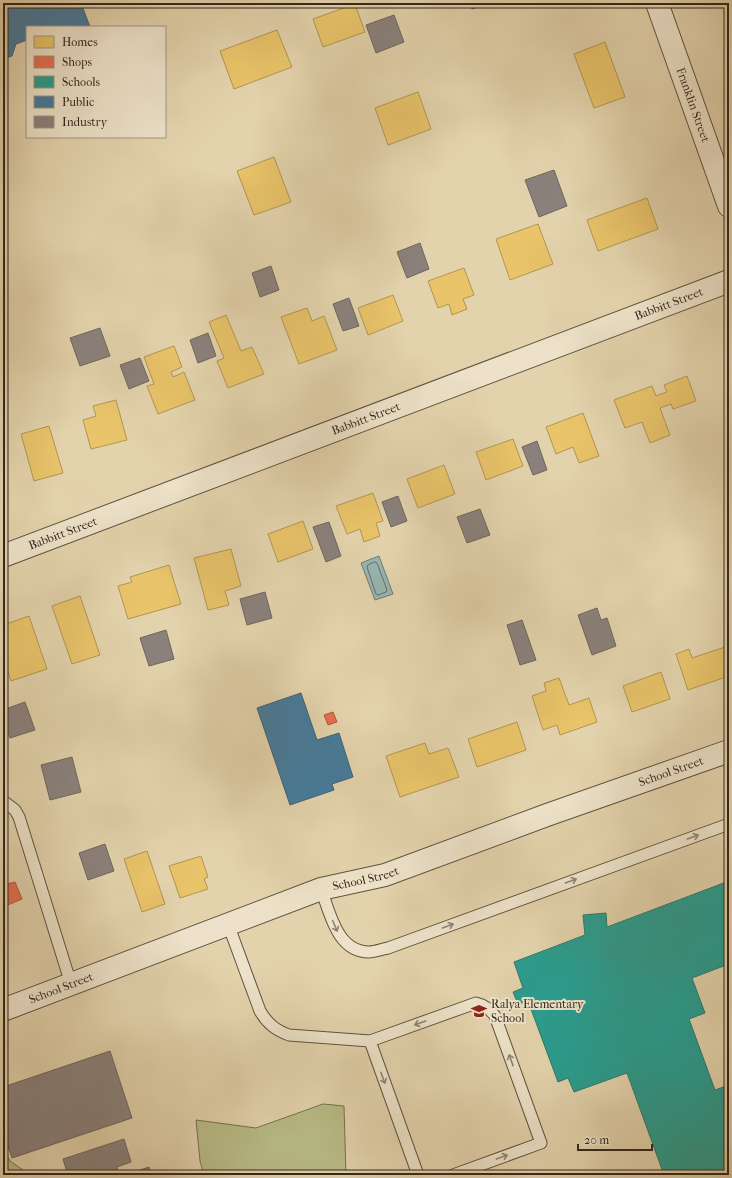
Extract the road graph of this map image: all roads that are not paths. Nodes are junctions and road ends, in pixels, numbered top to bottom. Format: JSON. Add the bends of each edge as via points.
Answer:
{"nodes":[{"id":1,"x":657,"y":3,"type":"edge"},
{"id":2,"x":729,"y":206,"type":"edge"},
{"id":3,"x":729,"y":281,"type":"edge"},
{"id":4,"x":3,"y":556,"type":"edge"},
{"id":5,"x":729,"y":751,"type":"edge"},
{"id":6,"x":3,"y":801,"type":"edge"},
{"id":7,"x":729,"y":824,"type":"edge"},
{"id":8,"x":321,"y":889,"type":"junction"},
{"id":9,"x":228,"y":924,"type":"junction"},
{"id":10,"x":71,"y":984,"type":"junction"},
{"id":11,"x":3,"y":1010,"type":"edge"},
{"id":12,"x":370,"y":1041,"type":"junction"},
{"id":13,"x":418,"y":1175,"type":"edge"},
{"id":14,"x":453,"y":1175,"type":"edge"}],
"edges":[{"from":1,"to":2,"type":"street","name":"Franklin Street"},
{"from":3,"to":4,"type":"street","name":"Babbitt Street"},
{"from":5,"to":8,"type":"street","name":"School Street","via":[[385,875]]},
{"from":6,"to":10,"type":"lane","via":[[15,810],[19,817]]},
{"from":8,"to":7,"type":"lane","one_way":true,"via":[[342,940],[357,950],[370,952],[388,948]]},
{"from":8,"to":9,"type":"street","name":"School Street"},
{"from":9,"to":10,"type":"street","name":"School Street"},
{"from":9,"to":12,"type":"lane","via":[[260,1010],[272,1026],[289,1035]]},
{"from":10,"to":11,"type":"street","name":"School Street"},
{"from":12,"to":13,"type":"lane","one_way":true},
{"from":14,"to":12,"type":"lane","one_way":true,"via":[[541,1143],[495,1016],[490,1009],[476,1003]]}]}
